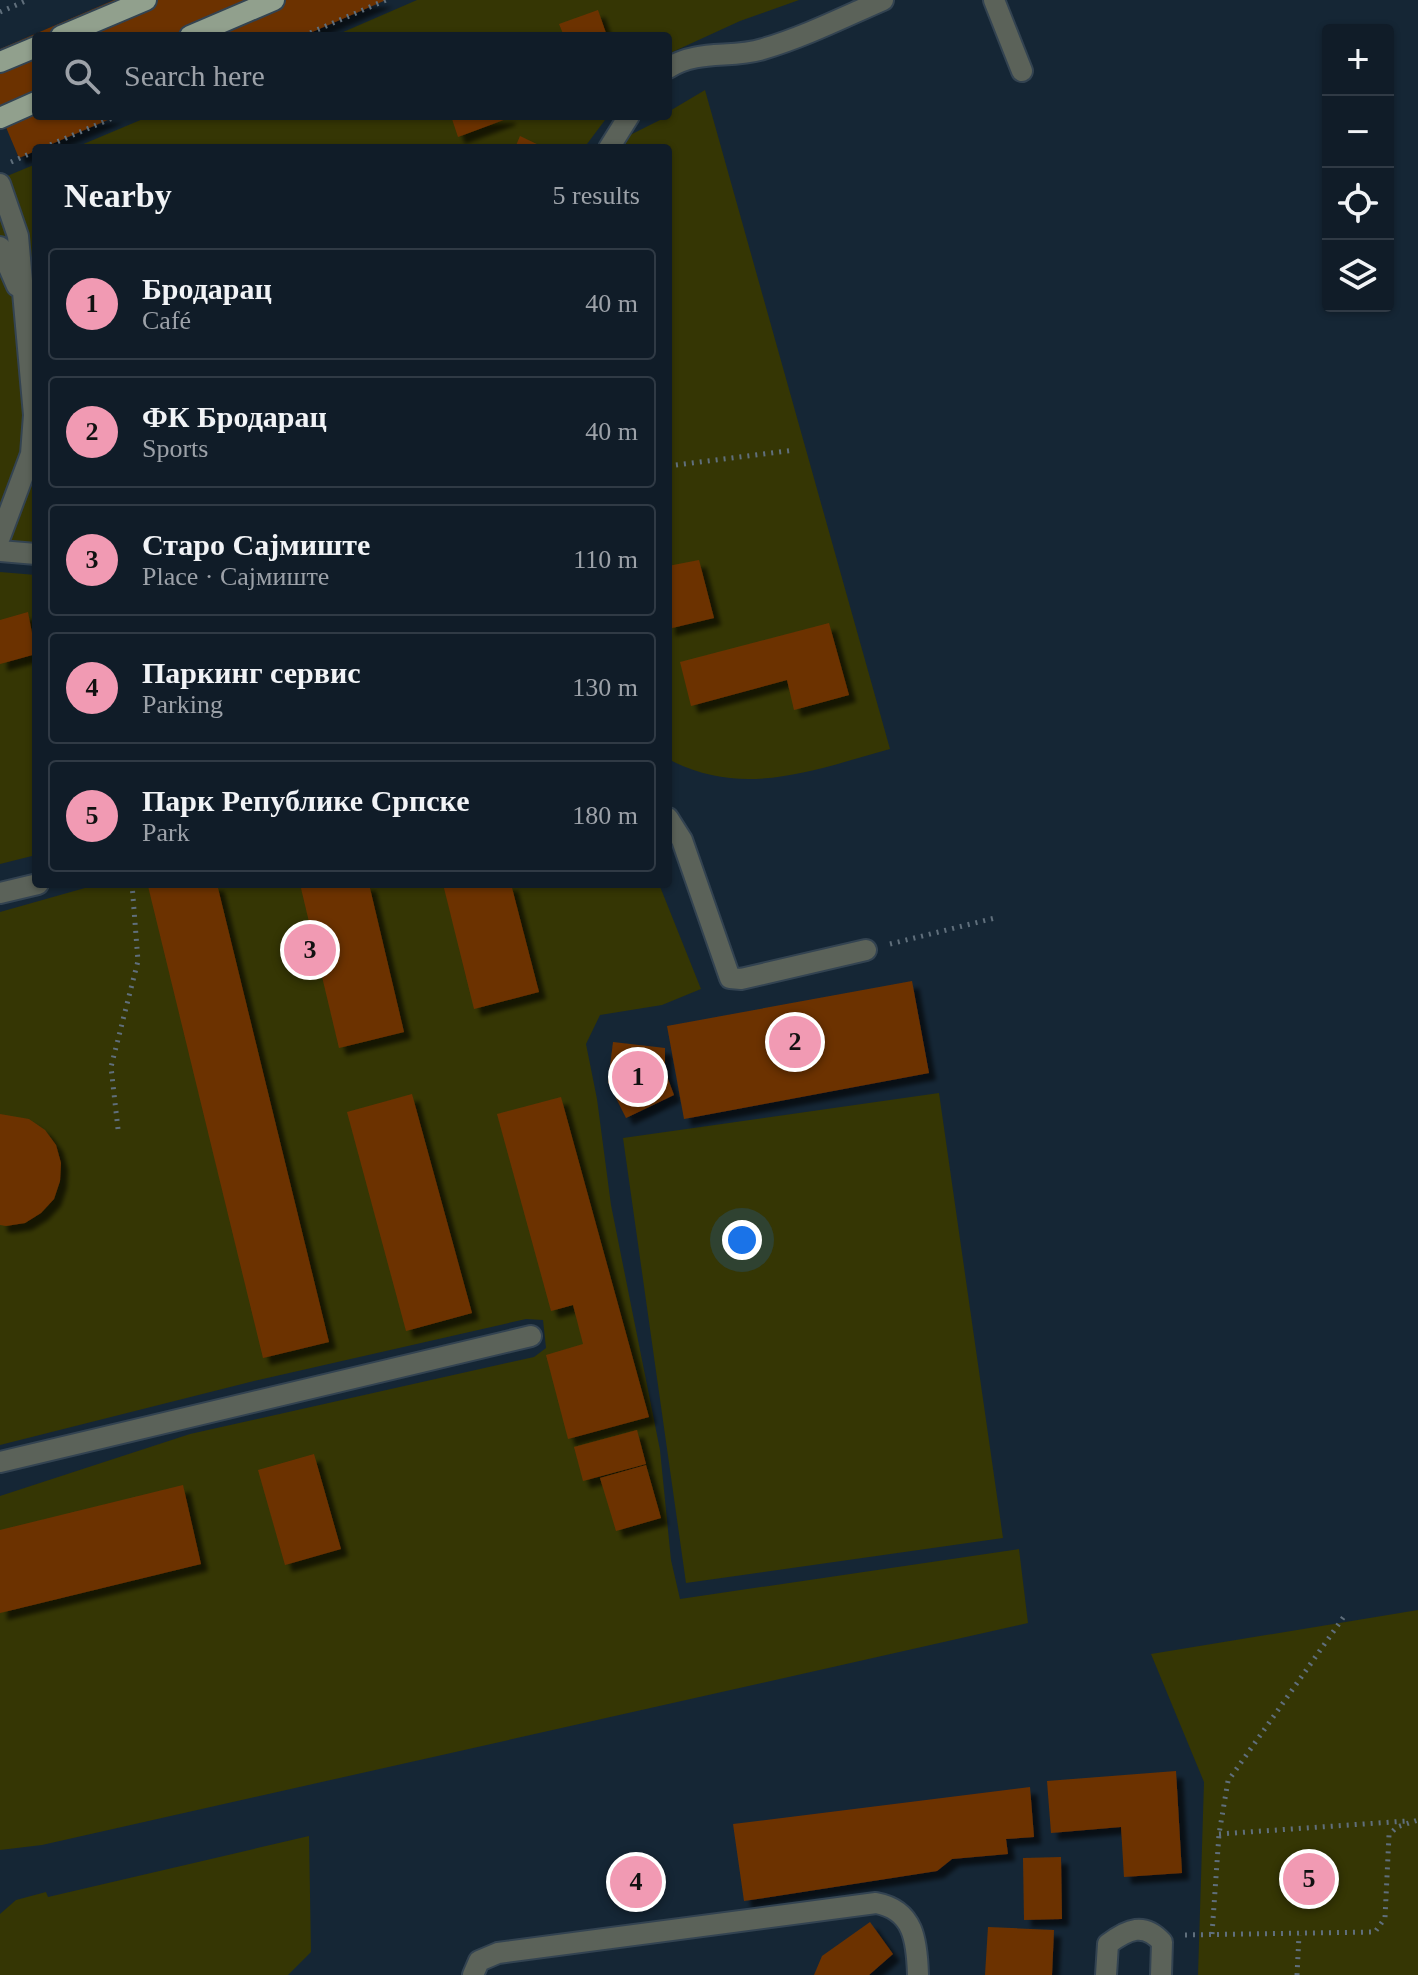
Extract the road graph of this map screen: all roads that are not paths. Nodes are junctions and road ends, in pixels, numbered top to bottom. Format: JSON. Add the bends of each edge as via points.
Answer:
{"nodes":[{"id":1,"x":146,"y":0,"type":"edge"},
{"id":2,"x":274,"y":0,"type":"edge"},
{"id":3,"x":883,"y":0,"type":"edge"},
{"id":4,"x":994,"y":0,"type":"edge"},
{"id":5,"x":70,"y":32,"type":"edge"},
{"id":6,"x":199,"y":32,"type":"edge"},
{"id":7,"x":32,"y":49,"type":"edge"},
{"id":8,"x":0,"y":62,"type":"edge"},
{"id":9,"x":672,"y":66,"type":"edge"},
{"id":10,"x":1022,"y":71,"type":"dead end"},
{"id":11,"x":32,"y":104,"type":"edge"},
{"id":12,"x":0,"y":118,"type":"edge"},
{"id":13,"x":626,"y":120,"type":"edge"},
{"id":14,"x":612,"y":144,"type":"edge"},
{"id":15,"x":0,"y":184,"type":"edge"},
{"id":16,"x":0,"y":247,"type":"edge"},
{"id":17,"x":20,"y":293,"type":"junction"},
{"id":18,"x":32,"y":398,"type":"edge"},
{"id":19,"x":32,"y":441,"type":"edge"},
{"id":20,"x":0,"y":537,"type":"edge"},
{"id":21,"x":0,"y":551,"type":"edge"},
{"id":22,"x":32,"y":554,"type":"edge"},
{"id":23,"x":672,"y":824,"type":"edge"},
{"id":24,"x":32,"y":885,"type":"edge"},
{"id":25,"x":0,"y":893,"type":"edge"},
{"id":26,"x":866,"y":950,"type":"road end"},
{"id":27,"x":531,"y":1336,"type":"dead end"},
{"id":28,"x":0,"y":1462,"type":"edge"},
{"id":29,"x":473,"y":1975,"type":"edge"},
{"id":30,"x":918,"y":1975,"type":"edge"},
{"id":31,"x":1106,"y":1975,"type":"edge"},
{"id":32,"x":1161,"y":1975,"type":"edge"}],
"edges":[{"from":1,"to":5,"type":"main road"},
{"from":2,"to":6,"type":"main road"},
{"from":3,"to":9,"type":"street","via":[[763,49],[699,55]]},
{"from":4,"to":10,"type":"street"},
{"from":7,"to":8,"type":"main road"},
{"from":11,"to":12,"type":"main road"},
{"from":13,"to":14,"type":"street"},
{"from":15,"to":17,"type":"street","via":[[18,236]]},
{"from":16,"to":17,"type":"street"},
{"from":17,"to":18,"type":"street"},
{"from":19,"to":20,"type":"street"},
{"from":21,"to":22,"type":"street"},
{"from":23,"to":26,"type":"street","via":[[730,978]]},
{"from":24,"to":25,"type":"street"},
{"from":27,"to":28,"type":"street"},
{"from":29,"to":30,"type":"street","via":[[479,1961],[498,1953],[876,1903],[897,1909],[909,1922]]},
{"from":31,"to":32,"type":"street","via":[[1108,1944],[1136,1928],[1152,1931],[1162,1942]]}]}
